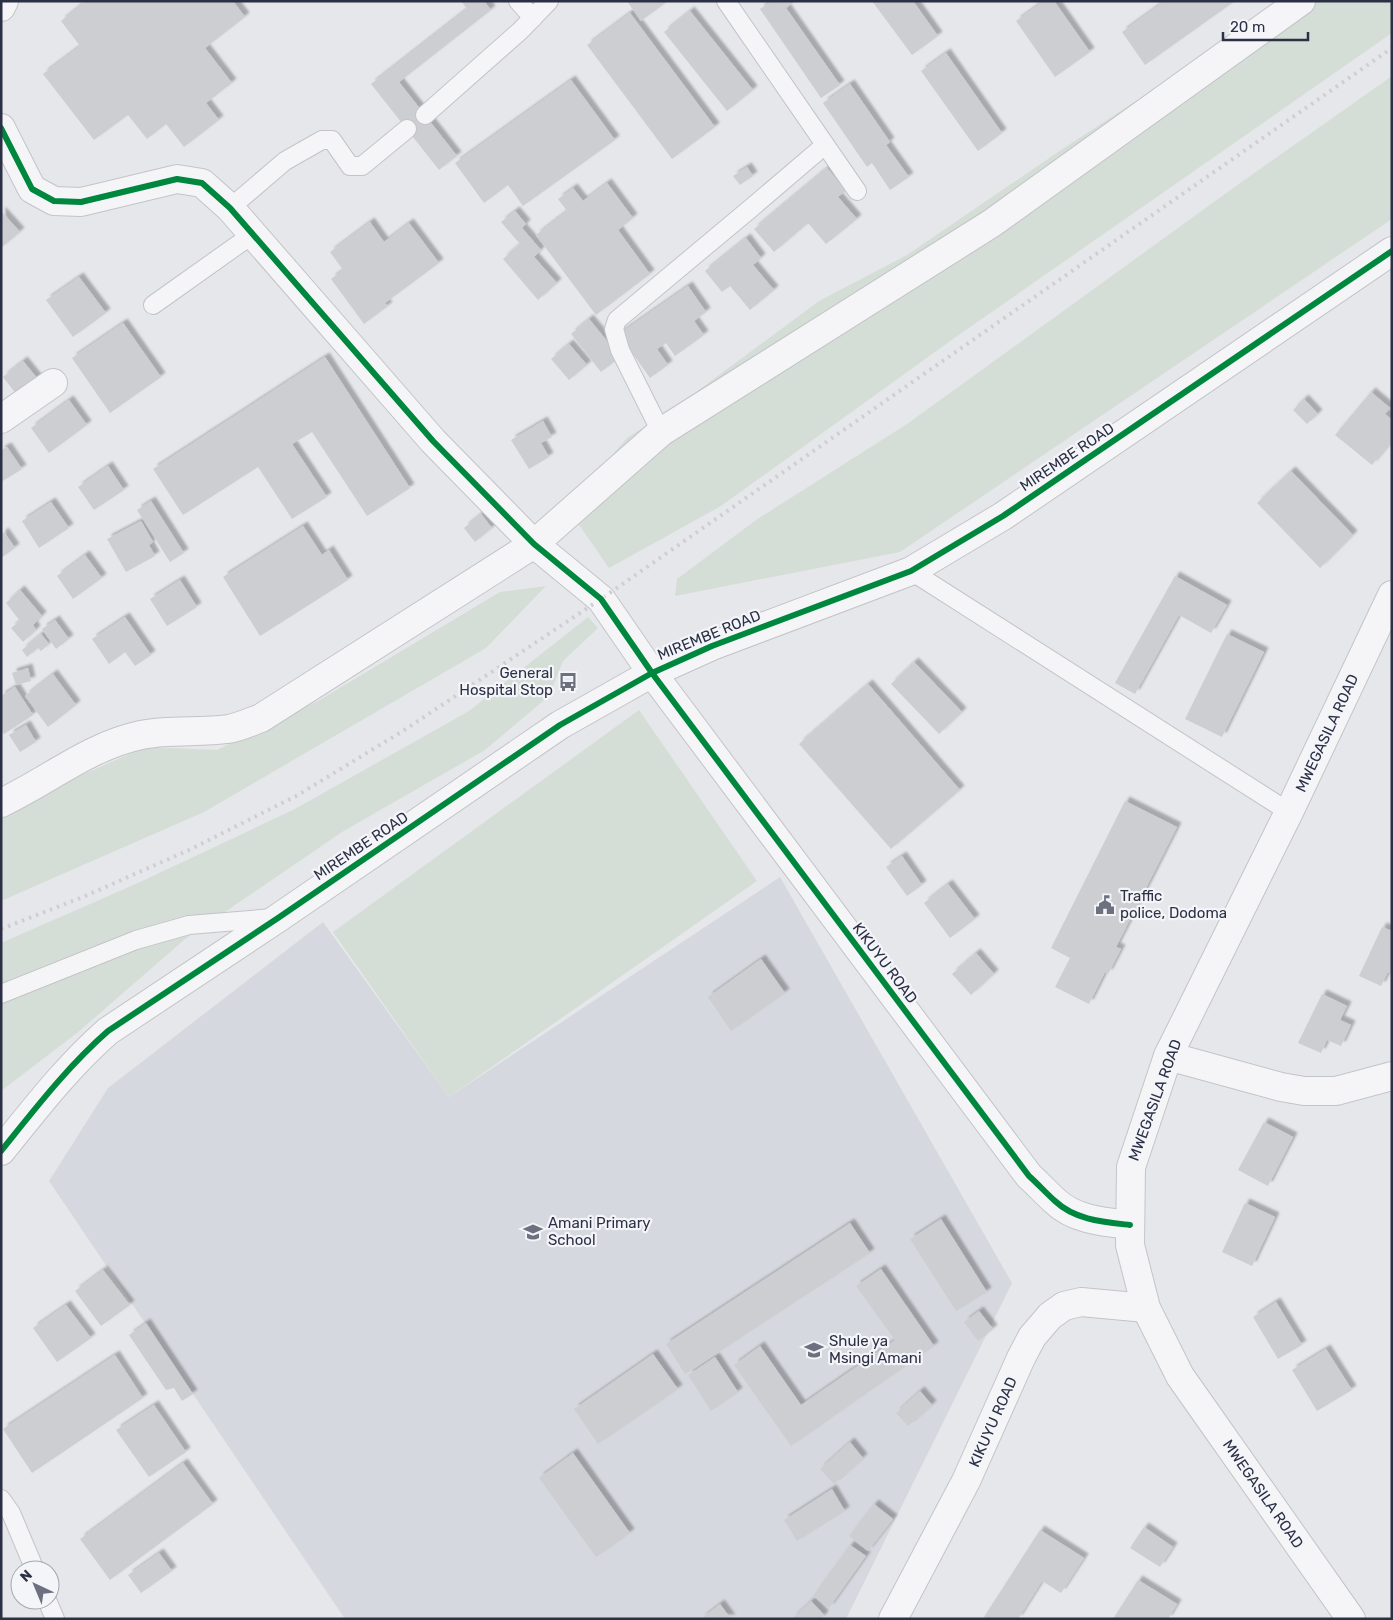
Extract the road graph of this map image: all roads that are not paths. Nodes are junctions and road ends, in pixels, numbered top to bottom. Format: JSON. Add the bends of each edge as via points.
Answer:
{"nodes":[{"id":1,"x":4,"y":1,"type":"edge"},
{"id":2,"x":518,"y":1,"type":"edge"},
{"id":3,"x":549,"y":1,"type":"edge"},
{"id":4,"x":726,"y":1,"type":"edge"},
{"id":5,"x":1301,"y":1,"type":"edge"},
{"id":6,"x":1,"y":7,"type":"edge"},
{"id":7,"x":533,"y":18,"type":"junction"},
{"id":8,"x":425,"y":115,"type":"dead end"},
{"id":9,"x":1,"y":128,"type":"edge"},
{"id":10,"x":407,"y":129,"type":"dead end"},
{"id":11,"x":824,"y":145,"type":"junction"},
{"id":12,"x":857,"y":191,"type":"dead end"},
{"id":13,"x":230,"y":208,"type":"junction"},
{"id":14,"x":253,"y":234,"type":"junction"},
{"id":15,"x":1392,"y":251,"type":"edge"},
{"id":16,"x":153,"y":305,"type":"dead end"},
{"id":17,"x":54,"y":383,"type":"dead end"},
{"id":18,"x":1,"y":419,"type":"edge"},
{"id":19,"x":661,"y":432,"type":"junction"},
{"id":20,"x":534,"y":544,"type":"junction"},
{"id":21,"x":911,"y":571,"type":"junction"},
{"id":22,"x":1392,"y":594,"type":"edge"},
{"id":23,"x":652,"y":673,"type":"junction"},
{"id":24,"x":1,"y":803,"type":"edge"},
{"id":25,"x":1289,"y":812,"type":"junction"},
{"id":26,"x":278,"y":918,"type":"junction"},
{"id":27,"x":1,"y":994,"type":"edge"},
{"id":28,"x":1168,"y":1056,"type":"junction"},
{"id":29,"x":1392,"y":1076,"type":"edge"},
{"id":30,"x":1,"y":1151,"type":"edge"},
{"id":31,"x":1130,"y":1225,"type":"junction"},
{"id":32,"x":1146,"y":1308,"type":"junction"},
{"id":33,"x":1,"y":1499,"type":"edge"},
{"id":34,"x":31,"y":1560,"type":"edge"},
{"id":35,"x":893,"y":1619,"type":"edge"},
{"id":36,"x":1351,"y":1619,"type":"edge"}],
"edges":[{"from":1,"to":6,"type":"street"},
{"from":2,"to":7,"type":"lane"},
{"from":3,"to":7,"type":"lane"},
{"from":4,"to":11,"type":"lane"},
{"from":5,"to":19,"type":"street","via":[[992,223]]},
{"from":7,"to":8,"type":"lane"},
{"from":9,"to":13,"type":"street","name":"KIKUYU ROAD","via":[[32,189],[54,201],[81,202],[177,178],[202,183]]},
{"from":10,"to":13,"type":"lane","via":[[362,166],[350,166],[332,140],[322,140],[285,161]]},
{"from":11,"to":12,"type":"lane"},
{"from":11,"to":19,"type":"lane","via":[[617,320],[614,329],[620,350]]},
{"from":13,"to":14,"type":"street","name":"KIKUYU ROAD"},
{"from":14,"to":16,"type":"lane"},
{"from":14,"to":20,"type":"street","name":"KIKUYU ROAD","via":[[433,441]]},
{"from":15,"to":21,"type":"street","name":"MIREMBE ROAD","via":[[1003,516]]},
{"from":17,"to":18,"type":"street"},
{"from":19,"to":20,"type":"street"},
{"from":20,"to":23,"type":"street","name":"KIKUYU ROAD","via":[[601,599]]},
{"from":20,"to":24,"type":"street","via":[[261,718],[227,729],[141,735],[106,746]]},
{"from":21,"to":23,"type":"street","name":"MIREMBE ROAD","via":[[712,646]]},
{"from":21,"to":25,"type":"lane"},
{"from":22,"to":25,"type":"street","name":"MWEGASILA ROAD"},
{"from":23,"to":26,"type":"street","name":"MIREMBE ROAD","via":[[560,725]]},
{"from":23,"to":31,"type":"street","name":"KIKUYU ROAD","via":[[1030,1176],[1056,1203],[1077,1214],[1095,1221]]},
{"from":25,"to":28,"type":"street","name":"MWEGASILA ROAD"},
{"from":26,"to":27,"type":"lane","via":[[189,925],[136,940]]},
{"from":26,"to":30,"type":"street","name":"MIREMBE ROAD","via":[[108,1031],[64,1074]]},
{"from":28,"to":29,"type":"street","via":[[1304,1091],[1336,1091]]},
{"from":28,"to":31,"type":"street","name":"MWEGASILA ROAD","via":[[1131,1167]]},
{"from":31,"to":32,"type":"street","name":"MWEGASILA ROAD","via":[[1130,1245]]},
{"from":32,"to":35,"type":"street","name":"KIKUYU ROAD","via":[[1081,1302],[1064,1306],[1032,1336],[966,1481]]},
{"from":32,"to":36,"type":"street","name":"MWEGASILA ROAD","via":[[1180,1376]]},
{"from":33,"to":34,"type":"lane","via":[[11,1513]]}]}
